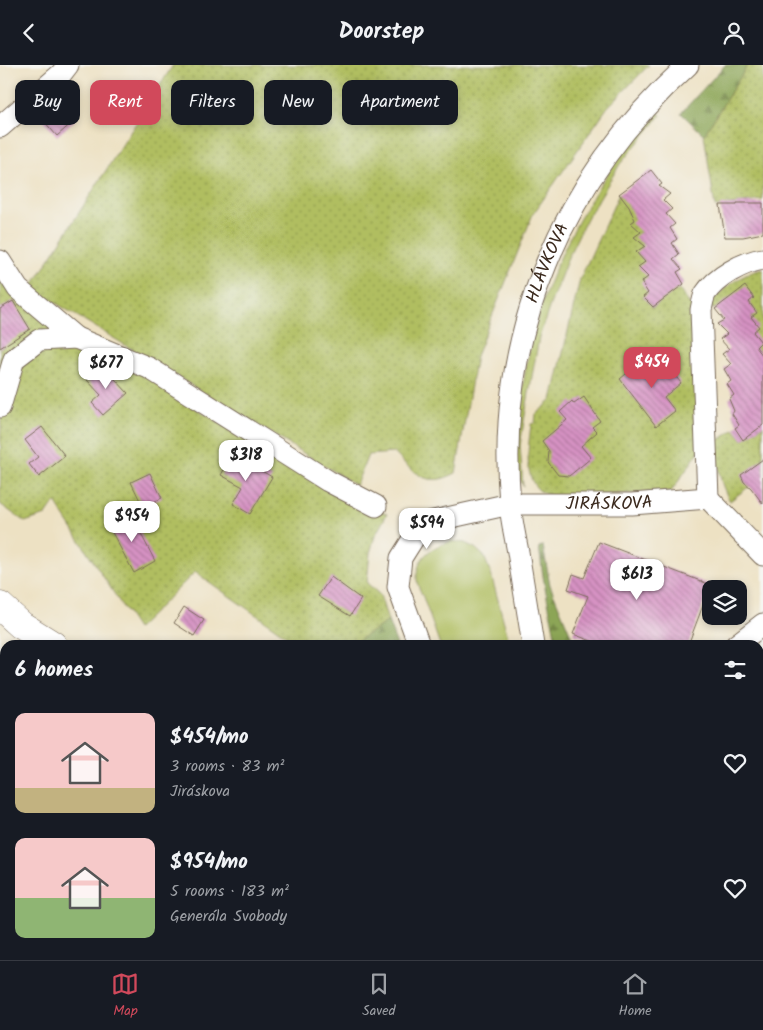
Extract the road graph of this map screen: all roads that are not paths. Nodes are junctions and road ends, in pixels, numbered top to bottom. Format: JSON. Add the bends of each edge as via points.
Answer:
{"nodes":[{"id":1,"x":68,"y":65,"type":"edge"},
{"id":2,"x":688,"y":65,"type":"edge"},
{"id":3,"x":0,"y":127,"type":"edge"},
{"id":4,"x":763,"y":259,"type":"edge"},
{"id":5,"x":0,"y":261,"type":"edge"},
{"id":6,"x":76,"y":338,"type":"junction"},
{"id":7,"x":0,"y":407,"type":"edge"},
{"id":8,"x":708,"y":498,"type":"junction"},
{"id":9,"x":510,"y":505,"type":"junction"},
{"id":10,"x":376,"y":506,"type":"dead end"},
{"id":11,"x":763,"y":555,"type":"edge"},
{"id":12,"x":0,"y":606,"type":"edge"},
{"id":13,"x":763,"y":624,"type":"edge"},
{"id":14,"x":45,"y":640,"type":"edge"},
{"id":15,"x":417,"y":640,"type":"edge"},
{"id":16,"x":532,"y":640,"type":"edge"},
{"id":17,"x":742,"y":640,"type":"edge"}],
"edges":[{"from":1,"to":3,"type":"street"},
{"from":2,"to":9,"type":"street","name":"HLÁVKOVA","via":[[664,87],[614,145],[568,216],[540,277],[515,370],[508,421]]},
{"from":4,"to":8,"type":"street","via":[[747,263],[726,275],[704,296],[701,310]]},
{"from":5,"to":6,"type":"street","via":[[18,289]]},
{"from":6,"to":7,"type":"street","via":[[39,340],[14,359]]},
{"from":6,"to":10,"type":"street","via":[[148,368],[328,481]]},
{"from":8,"to":9,"type":"street","name":"JIRÁSKOVA","via":[[632,504]]},
{"from":8,"to":11,"type":"street"},
{"from":9,"to":15,"type":"street","via":[[429,523],[418,531],[401,558],[398,587]]},
{"from":9,"to":16,"type":"street","name":"HLÁVKOVA"},
{"from":12,"to":14,"type":"main road"},
{"from":13,"to":17,"type":"street"}]}
